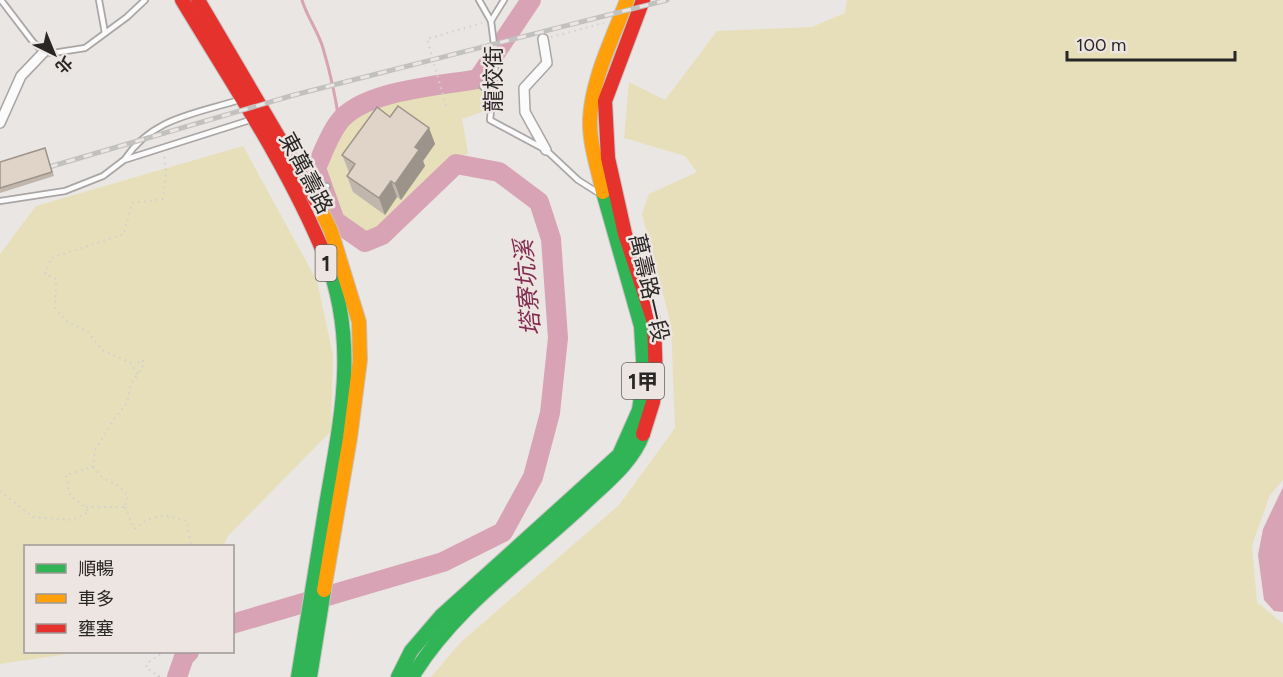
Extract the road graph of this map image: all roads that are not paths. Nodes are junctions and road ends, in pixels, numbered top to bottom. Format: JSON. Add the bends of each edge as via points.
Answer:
{"nodes":[{"id":1,"x":1,"y":0,"type":"edge"},
{"id":2,"x":99,"y":0,"type":"edge"},
{"id":3,"x":145,"y":0,"type":"edge"},
{"id":4,"x":182,"y":0,"type":"edge"},
{"id":5,"x":198,"y":0,"type":"edge"},
{"id":6,"x":479,"y":0,"type":"edge"},
{"id":7,"x":504,"y":0,"type":"edge"},
{"id":8,"x":627,"y":0,"type":"edge"},
{"id":9,"x":643,"y":0,"type":"edge"},
{"id":10,"x":491,"y":21,"type":"junction"},
{"id":11,"x":105,"y":33,"type":"junction"},
{"id":12,"x":543,"y":39,"type":"road end"},
{"id":13,"x":44,"y":52,"type":"junction"},
{"id":14,"x":495,"y":76,"type":"junction"},
{"id":15,"x":483,"y":87,"type":"dead end"},
{"id":16,"x":248,"y":97,"type":"junction"},
{"id":17,"x":259,"y":117,"type":"junction"},
{"id":18,"x":0,"y":123,"type":"edge"},
{"id":19,"x":546,"y":150,"type":"junction"},
{"id":20,"x":124,"y":160,"type":"junction"},
{"id":21,"x":327,"y":186,"type":"dead end"},
{"id":22,"x":311,"y":191,"type":"junction"},
{"id":23,"x":610,"y":196,"type":"junction"},
{"id":24,"x":298,"y":198,"type":"junction"},
{"id":25,"x":0,"y":201,"type":"edge"},
{"id":26,"x":324,"y":558,"type":"junction"},
{"id":27,"x":298,"y":677,"type":"edge"},
{"id":28,"x":310,"y":677,"type":"edge"},
{"id":29,"x":398,"y":677,"type":"edge"},
{"id":30,"x":412,"y":677,"type":"edge"}],
"edges":[{"from":1,"to":13,"type":"lane"},
{"from":2,"to":11,"type":"lane"},
{"from":3,"to":11,"type":"lane"},
{"from":4,"to":16,"type":"main road","name":"東萬壽路","number":"1"},
{"from":5,"to":16,"type":"main road","name":"東萬壽路","number":"1"},
{"from":6,"to":10,"type":"lane","name":"龍校街"},
{"from":7,"to":10,"type":"lane"},
{"from":8,"to":23,"type":"main road","name":"萬壽路一段","number":"1甲","via":[[596,85],[590,120],[593,148]]},
{"from":9,"to":23,"type":"main road","name":"萬壽路一段","number":"1甲","via":[[605,101]]},
{"from":10,"to":14,"type":"lane","name":"龍校街"},
{"from":11,"to":13,"type":"lane","via":[[85,48]]},
{"from":12,"to":19,"type":"street","via":[[547,63],[524,88],[525,112]]},
{"from":13,"to":18,"type":"street","via":[[21,76]]},
{"from":14,"to":15,"type":"lane"},
{"from":14,"to":19,"type":"lane","name":"龍校街","via":[[490,120]]},
{"from":16,"to":17,"type":"main road","name":"東萬壽路","number":"1"},
{"from":16,"to":20,"type":"lane","via":[[160,125],[142,138]]},
{"from":17,"to":20,"type":"lane"},
{"from":17,"to":22,"type":"main road","name":"東萬壽路","number":"1"},
{"from":17,"to":24,"type":"main road","name":"東萬壽路","number":"1"},
{"from":19,"to":23,"type":"lane","name":"龍校街","via":[[578,180]]},
{"from":20,"to":25,"type":"lane","via":[[103,176],[65,191]]},
{"from":21,"to":22,"type":"lane"},
{"from":22,"to":24,"type":"main road"},
{"from":22,"to":26,"type":"main road","name":"東萬壽路","number":"1","via":[[331,231],[359,322],[350,438]]},
{"from":23,"to":29,"type":"main road","name":"萬壽路一段","number":"1甲","via":[[641,326],[644,376],[639,410],[619,455],[441,616],[411,651]]},
{"from":23,"to":30,"type":"main road","name":"萬壽路一段","number":"1甲","via":[[654,322],[656,382],[639,444],[609,480],[451,624]]},
{"from":24,"to":26,"type":"main road","name":"東萬壽路","number":"1","via":[[338,296],[344,339],[344,398]]},
{"from":26,"to":27,"type":"main road","number":"1"},
{"from":26,"to":28,"type":"main road","number":"1","via":[[320,623]]}]}
